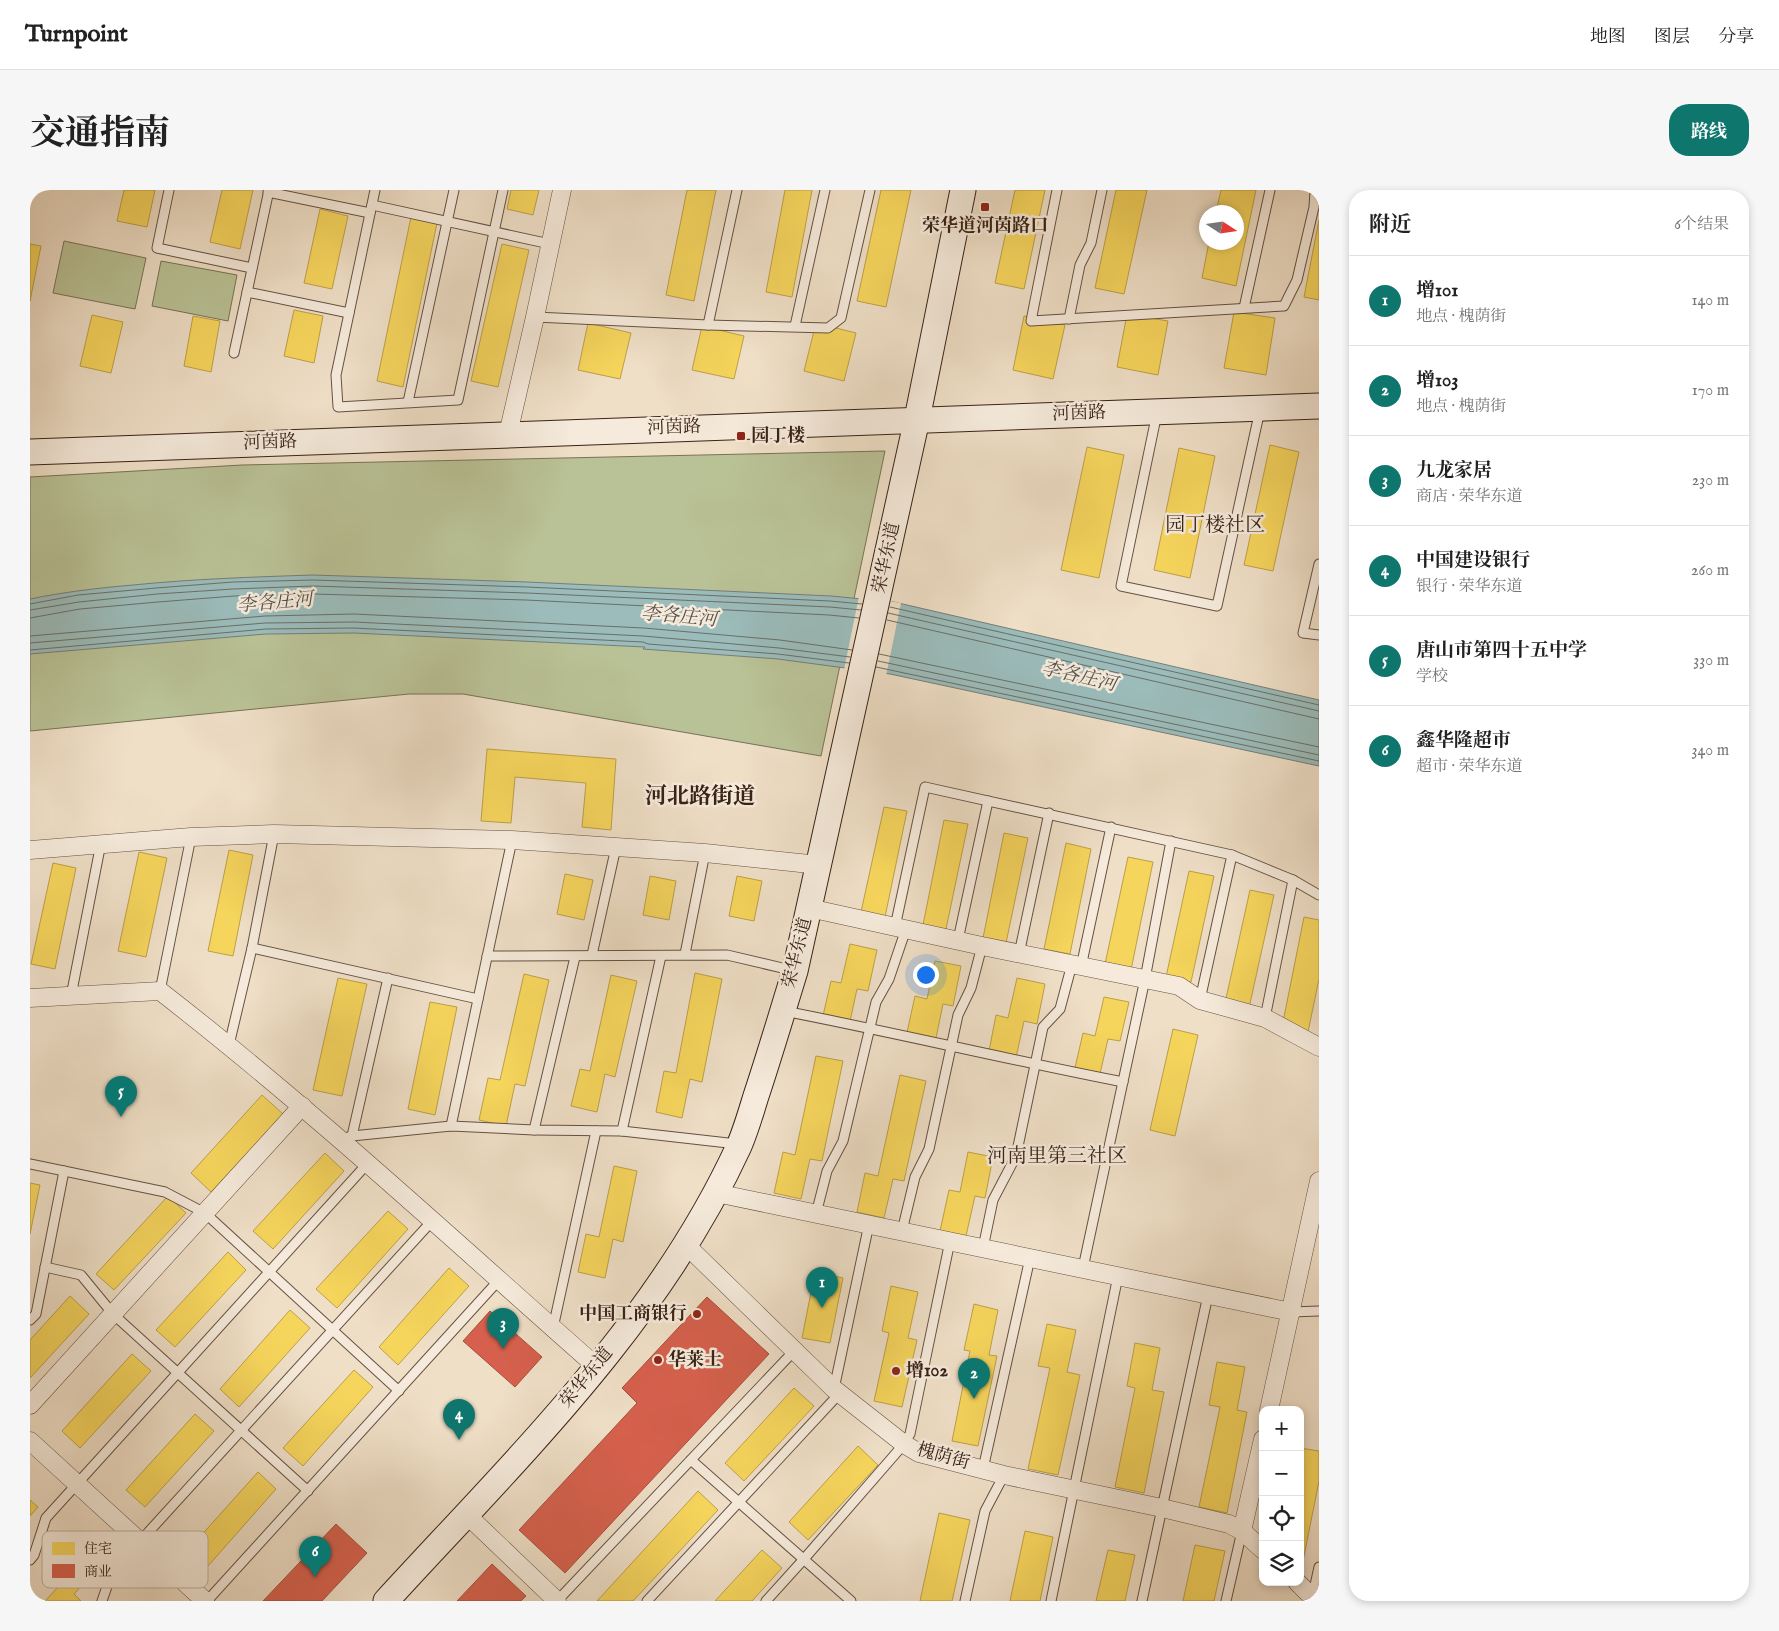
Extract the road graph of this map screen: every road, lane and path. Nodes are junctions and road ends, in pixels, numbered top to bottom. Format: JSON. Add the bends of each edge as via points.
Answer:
{"nodes":[{"id":1,"x":169,"y":190,"type":"edge"},
{"id":2,"x":375,"y":190,"type":"edge"},
{"id":3,"x":454,"y":190,"type":"edge"},
{"id":4,"x":503,"y":190,"type":"edge"},
{"id":5,"x":562,"y":190,"type":"edge"},
{"id":6,"x":737,"y":190,"type":"edge"},
{"id":7,"x":825,"y":190,"type":"edge"},
{"id":8,"x":870,"y":190,"type":"edge"},
{"id":9,"x":963,"y":190,"type":"edge"},
{"id":10,"x":1056,"y":190,"type":"edge"},
{"id":11,"x":1102,"y":190,"type":"edge"},
{"id":12,"x":1270,"y":190,"type":"edge"},
{"id":13,"x":1315,"y":190,"type":"edge"},
{"id":14,"x":269,"y":191,"type":"edge"},
{"id":15,"x":371,"y":209,"type":"junction"},
{"id":16,"x":447,"y":221,"type":"junction"},
{"id":17,"x":494,"y":231,"type":"junction"},
{"id":18,"x":550,"y":244,"type":"junction"},
{"id":19,"x":252,"y":268,"type":"junction"},
{"id":20,"x":247,"y":292,"type":"junction"},
{"id":21,"x":1244,"y":308,"type":"junction"},
{"id":22,"x":349,"y":313,"type":"junction"},
{"id":23,"x":536,"y":317,"type":"junction"},
{"id":24,"x":1069,"y":319,"type":"junction"},
{"id":25,"x":708,"y":325,"type":"junction"},
{"id":26,"x":795,"y":326,"type":"junction"},
{"id":27,"x":234,"y":353,"type":"dead end"},
{"id":28,"x":408,"y":402,"type":"junction"},
{"id":29,"x":1319,"y":406,"type":"edge"},
{"id":30,"x":1261,"y":408,"type":"junction"},
{"id":31,"x":1158,"y":411,"type":"junction"},
{"id":32,"x":917,"y":419,"type":"junction"},
{"id":33,"x":508,"y":434,"type":"junction"},
{"id":34,"x":30,"y":452,"type":"edge"},
{"id":35,"x":1319,"y":564,"type":"edge"},
{"id":36,"x":1319,"y":635,"type":"edge"},
{"id":37,"x":988,"y":800,"type":"junction"},
{"id":38,"x":1048,"y":813,"type":"junction"},
{"id":39,"x":1111,"y":827,"type":"junction"},
{"id":40,"x":274,"y":834,"type":"junction"},
{"id":41,"x":191,"y":837,"type":"junction"},
{"id":42,"x":512,"y":840,"type":"junction"},
{"id":43,"x":1171,"y":841,"type":"junction"},
{"id":44,"x":101,"y":844,"type":"junction"},
{"id":45,"x":616,"y":847,"type":"junction"},
{"id":46,"x":30,"y":850,"type":"edge"},
{"id":47,"x":705,"y":853,"type":"junction"},
{"id":48,"x":1232,"y":855,"type":"junction"},
{"id":49,"x":819,"y":865,"type":"junction"},
{"id":50,"x":1293,"y":880,"type":"junction"},
{"id":51,"x":1319,"y":895,"type":"edge"},
{"id":52,"x":809,"y":908,"type":"junction"},
{"id":53,"x":901,"y":928,"type":"junction"},
{"id":54,"x":958,"y":940,"type":"junction"},
{"id":55,"x":982,"y":946,"type":"junction"},
{"id":56,"x":252,"y":948,"type":"junction"},
{"id":57,"x":685,"y":954,"type":"junction"},
{"id":58,"x":1019,"y":954,"type":"junction"},
{"id":59,"x":592,"y":955,"type":"junction"},
{"id":60,"x":487,"y":956,"type":"junction"},
{"id":61,"x":575,"y":956,"type":"junction"},
{"id":62,"x":661,"y":956,"type":"junction"},
{"id":63,"x":1076,"y":965,"type":"junction"},
{"id":64,"x":795,"y":971,"type":"junction"},
{"id":65,"x":388,"y":978,"type":"junction"},
{"id":66,"x":1145,"y":979,"type":"junction"},
{"id":67,"x":160,"y":991,"type":"junction"},
{"id":68,"x":71,"y":996,"type":"junction"},
{"id":69,"x":30,"y":998,"type":"edge"},
{"id":70,"x":478,"y":998,"type":"junction"},
{"id":71,"x":1200,"y":1000,"type":"junction"},
{"id":72,"x":783,"y":1011,"type":"junction"},
{"id":73,"x":1265,"y":1018,"type":"junction"},
{"id":74,"x":869,"y":1027,"type":"junction"},
{"id":75,"x":229,"y":1045,"type":"junction"},
{"id":76,"x":951,"y":1045,"type":"junction"},
{"id":77,"x":1319,"y":1047,"type":"edge"},
{"id":78,"x":1034,"y":1065,"type":"junction"},
{"id":79,"x":1123,"y":1082,"type":"junction"},
{"id":80,"x":302,"y":1106,"type":"junction"},
{"id":81,"x":451,"y":1126,"type":"junction"},
{"id":82,"x":534,"y":1130,"type":"junction"},
{"id":83,"x":596,"y":1131,"type":"junction"},
{"id":84,"x":622,"y":1131,"type":"junction"},
{"id":85,"x":346,"y":1138,"type":"junction"},
{"id":86,"x":740,"y":1144,"type":"junction"},
{"id":87,"x":30,"y":1164,"type":"edge"},
{"id":88,"x":367,"y":1164,"type":"junction"},
{"id":89,"x":64,"y":1171,"type":"junction"},
{"id":90,"x":1319,"y":1181,"type":"edge"},
{"id":91,"x":716,"y":1193,"type":"junction"},
{"id":92,"x":206,"y":1213,"type":"junction"},
{"id":93,"x":816,"y":1214,"type":"junction"},
{"id":94,"x":432,"y":1221,"type":"junction"},
{"id":95,"x":869,"y":1224,"type":"junction"},
{"id":96,"x":902,"y":1231,"type":"junction"},
{"id":97,"x":950,"y":1241,"type":"junction"},
{"id":98,"x":686,"y":1245,"type":"junction"},
{"id":99,"x":983,"y":1248,"type":"junction"},
{"id":100,"x":1030,"y":1258,"type":"junction"},
{"id":101,"x":45,"y":1267,"type":"junction"},
{"id":102,"x":1083,"y":1268,"type":"junction"},
{"id":103,"x":269,"y":1272,"type":"junction"},
{"id":104,"x":1118,"y":1276,"type":"junction"},
{"id":105,"x":499,"y":1280,"type":"junction"},
{"id":106,"x":1208,"y":1295,"type":"junction"},
{"id":107,"x":1319,"y":1311,"type":"edge"},
{"id":108,"x":1291,"y":1312,"type":"junction"},
{"id":109,"x":114,"y":1314,"type":"junction"},
{"id":110,"x":30,"y":1320,"type":"edge"},
{"id":111,"x":553,"y":1328,"type":"junction"},
{"id":112,"x":332,"y":1329,"type":"junction"},
{"id":113,"x":794,"y":1351,"type":"junction"},
{"id":114,"x":597,"y":1367,"type":"junction"},
{"id":115,"x":178,"y":1372,"type":"junction"},
{"id":116,"x":399,"y":1391,"type":"junction"},
{"id":117,"x":836,"y":1392,"type":"junction"},
{"id":118,"x":30,"y":1406,"type":"edge"},
{"id":119,"x":1270,"y":1406,"type":"edge"},
{"id":120,"x":241,"y":1430,"type":"junction"},
{"id":121,"x":30,"y":1441,"type":"edge"},
{"id":122,"x":904,"y":1444,"type":"junction"},
{"id":123,"x":1260,"y":1451,"type":"edge"},
{"id":124,"x":691,"y":1460,"type":"junction"},
{"id":125,"x":983,"y":1469,"type":"junction"},
{"id":126,"x":1004,"y":1475,"type":"junction"},
{"id":127,"x":77,"y":1484,"type":"junction"},
{"id":128,"x":1074,"y":1490,"type":"junction"},
{"id":129,"x":308,"y":1491,"type":"junction"},
{"id":130,"x":739,"y":1502,"type":"junction"},
{"id":131,"x":1162,"y":1508,"type":"junction"},
{"id":132,"x":466,"y":1514,"type":"junction"},
{"id":133,"x":128,"y":1531,"type":"edge"},
{"id":134,"x":148,"y":1531,"type":"edge"},
{"id":135,"x":1242,"y":1531,"type":"junction"},
{"id":136,"x":1259,"y":1546,"type":"edge"},
{"id":137,"x":30,"y":1560,"type":"edge"},
{"id":138,"x":804,"y":1560,"type":"junction"},
{"id":139,"x":1319,"y":1567,"type":"edge"},
{"id":140,"x":1301,"y":1586,"type":"edge"},
{"id":141,"x":106,"y":1588,"type":"edge"},
{"id":142,"x":191,"y":1588,"type":"edge"},
{"id":143,"x":1314,"y":1600,"type":"edge"},
{"id":144,"x":102,"y":1601,"type":"edge"},
{"id":145,"x":206,"y":1601,"type":"edge"},
{"id":146,"x":386,"y":1601,"type":"edge"},
{"id":147,"x":557,"y":1601,"type":"edge"},
{"id":148,"x":647,"y":1601,"type":"edge"},
{"id":149,"x":766,"y":1601,"type":"edge"},
{"id":150,"x":851,"y":1601,"type":"edge"},
{"id":151,"x":965,"y":1601,"type":"edge"},
{"id":152,"x":1052,"y":1601,"type":"edge"},
{"id":153,"x":1142,"y":1601,"type":"edge"},
{"id":154,"x":1226,"y":1601,"type":"edge"}],
"edges":[{"from":1,"to":19,"type":"lane","via":[[157,248]]},
{"from":2,"to":15,"type":"lane"},
{"from":3,"to":16,"type":"lane"},
{"from":4,"to":17,"type":"lane"},
{"from":5,"to":18,"type":"street"},
{"from":6,"to":25,"type":"lane"},
{"from":7,"to":26,"type":"lane"},
{"from":8,"to":26,"type":"lane","via":[[841,318],[828,328]]},
{"from":9,"to":32,"type":"street","name":"荣华东道"},
{"from":10,"to":24,"type":"lane","via":[[1031,321]]},
{"from":11,"to":24,"type":"lane","via":[[1092,243],[1080,265]]},
{"from":12,"to":21,"type":"lane"},
{"from":13,"to":21,"type":"lane","via":[[1297,280],[1284,306]]},
{"from":14,"to":15,"type":"lane"},
{"from":14,"to":19,"type":"lane"},
{"from":15,"to":16,"type":"lane"},
{"from":15,"to":22,"type":"lane"},
{"from":16,"to":17,"type":"lane"},
{"from":16,"to":28,"type":"lane"},
{"from":17,"to":18,"type":"lane"},
{"from":17,"to":28,"type":"lane","via":[[458,400]]},
{"from":18,"to":23,"type":"street"},
{"from":19,"to":20,"type":"lane"},
{"from":20,"to":22,"type":"lane"},
{"from":20,"to":27,"type":"lane"},
{"from":21,"to":24,"type":"lane"},
{"from":22,"to":28,"type":"lane","via":[[336,375],[338,407]]},
{"from":23,"to":25,"type":"lane"},
{"from":23,"to":33,"type":"street"},
{"from":25,"to":26,"type":"lane"},
{"from":29,"to":30,"type":"street","name":"河茵路"},
{"from":30,"to":31,"type":"street","name":"河茵路"},
{"from":30,"to":31,"type":"lane","via":[[1217,606],[1122,586]]},
{"from":31,"to":32,"type":"street","name":"河茵路"},
{"from":32,"to":33,"type":"street","name":"河茵路"},
{"from":32,"to":49,"type":"street","name":"荣华东道"},
{"from":33,"to":34,"type":"street","name":"河茵路"},
{"from":35,"to":36,"type":"lane","via":[[1303,634]]},
{"from":37,"to":38,"type":"lane"},
{"from":37,"to":53,"type":"lane","via":[[926,787]]},
{"from":37,"to":54,"type":"lane"},
{"from":38,"to":39,"type":"lane"},
{"from":38,"to":58,"type":"lane"},
{"from":39,"to":43,"type":"lane"},
{"from":39,"to":63,"type":"lane"},
{"from":40,"to":41,"type":"street"},
{"from":40,"to":42,"type":"street"},
{"from":40,"to":56,"type":"lane"},
{"from":41,"to":44,"type":"street"},
{"from":41,"to":67,"type":"lane"},
{"from":42,"to":45,"type":"street"},
{"from":42,"to":60,"type":"lane"},
{"from":43,"to":48,"type":"lane"},
{"from":43,"to":66,"type":"lane"},
{"from":44,"to":46,"type":"street"},
{"from":44,"to":68,"type":"lane"},
{"from":45,"to":47,"type":"street"},
{"from":45,"to":59,"type":"lane"},
{"from":47,"to":49,"type":"street"},
{"from":47,"to":57,"type":"lane"},
{"from":48,"to":50,"type":"lane"},
{"from":48,"to":71,"type":"lane"},
{"from":49,"to":52,"type":"street","name":"荣华东道"},
{"from":50,"to":51,"type":"lane"},
{"from":50,"to":73,"type":"lane"},
{"from":52,"to":53,"type":"street"},
{"from":52,"to":64,"type":"street","name":"荣华东道"},
{"from":53,"to":54,"type":"street"},
{"from":53,"to":74,"type":"lane","via":[[889,979],[876,1002]]},
{"from":54,"to":55,"type":"street"},
{"from":55,"to":58,"type":"street"},
{"from":55,"to":76,"type":"lane"},
{"from":56,"to":65,"type":"lane"},
{"from":56,"to":75,"type":"lane"},
{"from":57,"to":62,"type":"lane"},
{"from":57,"to":64,"type":"lane","via":[[728,955]]},
{"from":58,"to":63,"type":"street"},
{"from":59,"to":61,"type":"lane"},
{"from":59,"to":62,"type":"lane"},
{"from":60,"to":61,"type":"lane"},
{"from":60,"to":70,"type":"lane"},
{"from":61,"to":82,"type":"lane"},
{"from":62,"to":84,"type":"lane"},
{"from":63,"to":66,"type":"street"},
{"from":63,"to":78,"type":"lane","via":[[1060,1009],[1043,1027]]},
{"from":64,"to":72,"type":"street","name":"荣华东道"},
{"from":65,"to":70,"type":"lane"},
{"from":65,"to":85,"type":"lane"},
{"from":66,"to":71,"type":"street","via":[[1179,986]]},
{"from":66,"to":79,"type":"lane"},
{"from":67,"to":68,"type":"street"},
{"from":67,"to":75,"type":"street"},
{"from":68,"to":69,"type":"street"},
{"from":70,"to":81,"type":"lane"},
{"from":71,"to":73,"type":"street"},
{"from":72,"to":74,"type":"lane"},
{"from":72,"to":86,"type":"street","name":"荣华东道"},
{"from":73,"to":77,"type":"street"},
{"from":74,"to":76,"type":"lane"},
{"from":74,"to":93,"type":"lane","via":[[843,1141],[827,1171]]},
{"from":75,"to":80,"type":"street"},
{"from":76,"to":78,"type":"lane"},
{"from":76,"to":96,"type":"lane","via":[[929,1149],[915,1177]]},
{"from":78,"to":79,"type":"lane"},
{"from":78,"to":99,"type":"lane","via":[[1016,1156],[993,1200]]},
{"from":79,"to":102,"type":"lane"},
{"from":80,"to":85,"type":"street"},
{"from":80,"to":92,"type":"street"},
{"from":81,"to":82,"type":"lane"},
{"from":81,"to":85,"type":"lane"},
{"from":82,"to":83,"type":"lane"},
{"from":83,"to":84,"type":"lane"},
{"from":83,"to":111,"type":"lane"},
{"from":84,"to":86,"type":"lane"},
{"from":85,"to":88,"type":"street"},
{"from":86,"to":91,"type":"street","name":"荣华东道"},
{"from":87,"to":89,"type":"lane"},
{"from":88,"to":94,"type":"street"},
{"from":88,"to":103,"type":"lane"},
{"from":89,"to":92,"type":"lane","via":[[166,1192]]},
{"from":89,"to":101,"type":"lane"},
{"from":90,"to":108,"type":"street"},
{"from":91,"to":93,"type":"street"},
{"from":91,"to":98,"type":"street","name":"荣华东道"},
{"from":92,"to":103,"type":"lane"},
{"from":92,"to":109,"type":"street"},
{"from":93,"to":95,"type":"street"},
{"from":94,"to":105,"type":"street"},
{"from":94,"to":112,"type":"lane"},
{"from":95,"to":96,"type":"street"},
{"from":95,"to":117,"type":"lane"},
{"from":96,"to":97,"type":"street"},
{"from":97,"to":99,"type":"street"},
{"from":97,"to":122,"type":"lane","via":[[910,1434]]},
{"from":98,"to":113,"type":"street","name":"槐荫街"},
{"from":98,"to":114,"type":"street","name":"荣华东道","via":[[645,1306]]},
{"from":99,"to":100,"type":"street"},
{"from":100,"to":102,"type":"street"},
{"from":100,"to":125,"type":"lane"},
{"from":101,"to":109,"type":"lane","via":[[81,1275]]},
{"from":101,"to":110,"type":"lane","via":[[36,1314]]},
{"from":102,"to":104,"type":"street"},
{"from":103,"to":112,"type":"lane"},
{"from":103,"to":115,"type":"lane"},
{"from":104,"to":106,"type":"street"},
{"from":104,"to":128,"type":"lane"},
{"from":105,"to":111,"type":"street"},
{"from":105,"to":116,"type":"lane"},
{"from":106,"to":108,"type":"street"},
{"from":106,"to":131,"type":"lane"},
{"from":107,"to":108,"type":"lane"},
{"from":108,"to":119,"type":"street"},
{"from":109,"to":115,"type":"lane"},
{"from":109,"to":118,"type":"street"},
{"from":111,"to":114,"type":"street"},
{"from":112,"to":116,"type":"lane"},
{"from":112,"to":120,"type":"lane"},
{"from":113,"to":117,"type":"street","name":"槐荫街"},
{"from":113,"to":124,"type":"lane"},
{"from":114,"to":132,"type":"street","name":"荣华东道"},
{"from":115,"to":120,"type":"lane"},
{"from":115,"to":127,"type":"lane"},
{"from":116,"to":129,"type":"lane"},
{"from":117,"to":122,"type":"street","name":"槐荫街"},
{"from":117,"to":130,"type":"lane"},
{"from":120,"to":129,"type":"lane"},
{"from":120,"to":134,"type":"lane"},
{"from":121,"to":127,"type":"street"},
{"from":122,"to":125,"type":"street","name":"槐荫街","via":[[919,1453]]},
{"from":122,"to":138,"type":"lane"},
{"from":123,"to":135,"type":"street"},
{"from":124,"to":130,"type":"lane"},
{"from":124,"to":147,"type":"lane"},
{"from":125,"to":126,"type":"street","name":"槐荫街"},
{"from":126,"to":128,"type":"street","name":"槐荫街"},
{"from":126,"to":151,"type":"lane","via":[[985,1511]]},
{"from":127,"to":133,"type":"street"},
{"from":127,"to":137,"type":"lane","via":[[46,1518]]},
{"from":128,"to":131,"type":"street","name":"槐荫街"},
{"from":128,"to":152,"type":"lane"},
{"from":129,"to":145,"type":"lane"},
{"from":130,"to":138,"type":"lane"},
{"from":130,"to":148,"type":"lane"},
{"from":131,"to":135,"type":"street","name":"槐荫街","via":[[1229,1524]]},
{"from":131,"to":153,"type":"lane"},
{"from":132,"to":146,"type":"street","name":"荣华东道"},
{"from":132,"to":147,"type":"street"},
{"from":135,"to":136,"type":"street","name":"槐荫街"},
{"from":135,"to":154,"type":"lane"},
{"from":138,"to":149,"type":"lane"},
{"from":138,"to":150,"type":"lane"},
{"from":139,"to":143,"type":"lane"},
{"from":140,"to":143,"type":"street"},
{"from":141,"to":144,"type":"lane"},
{"from":142,"to":145,"type":"street"}]}
